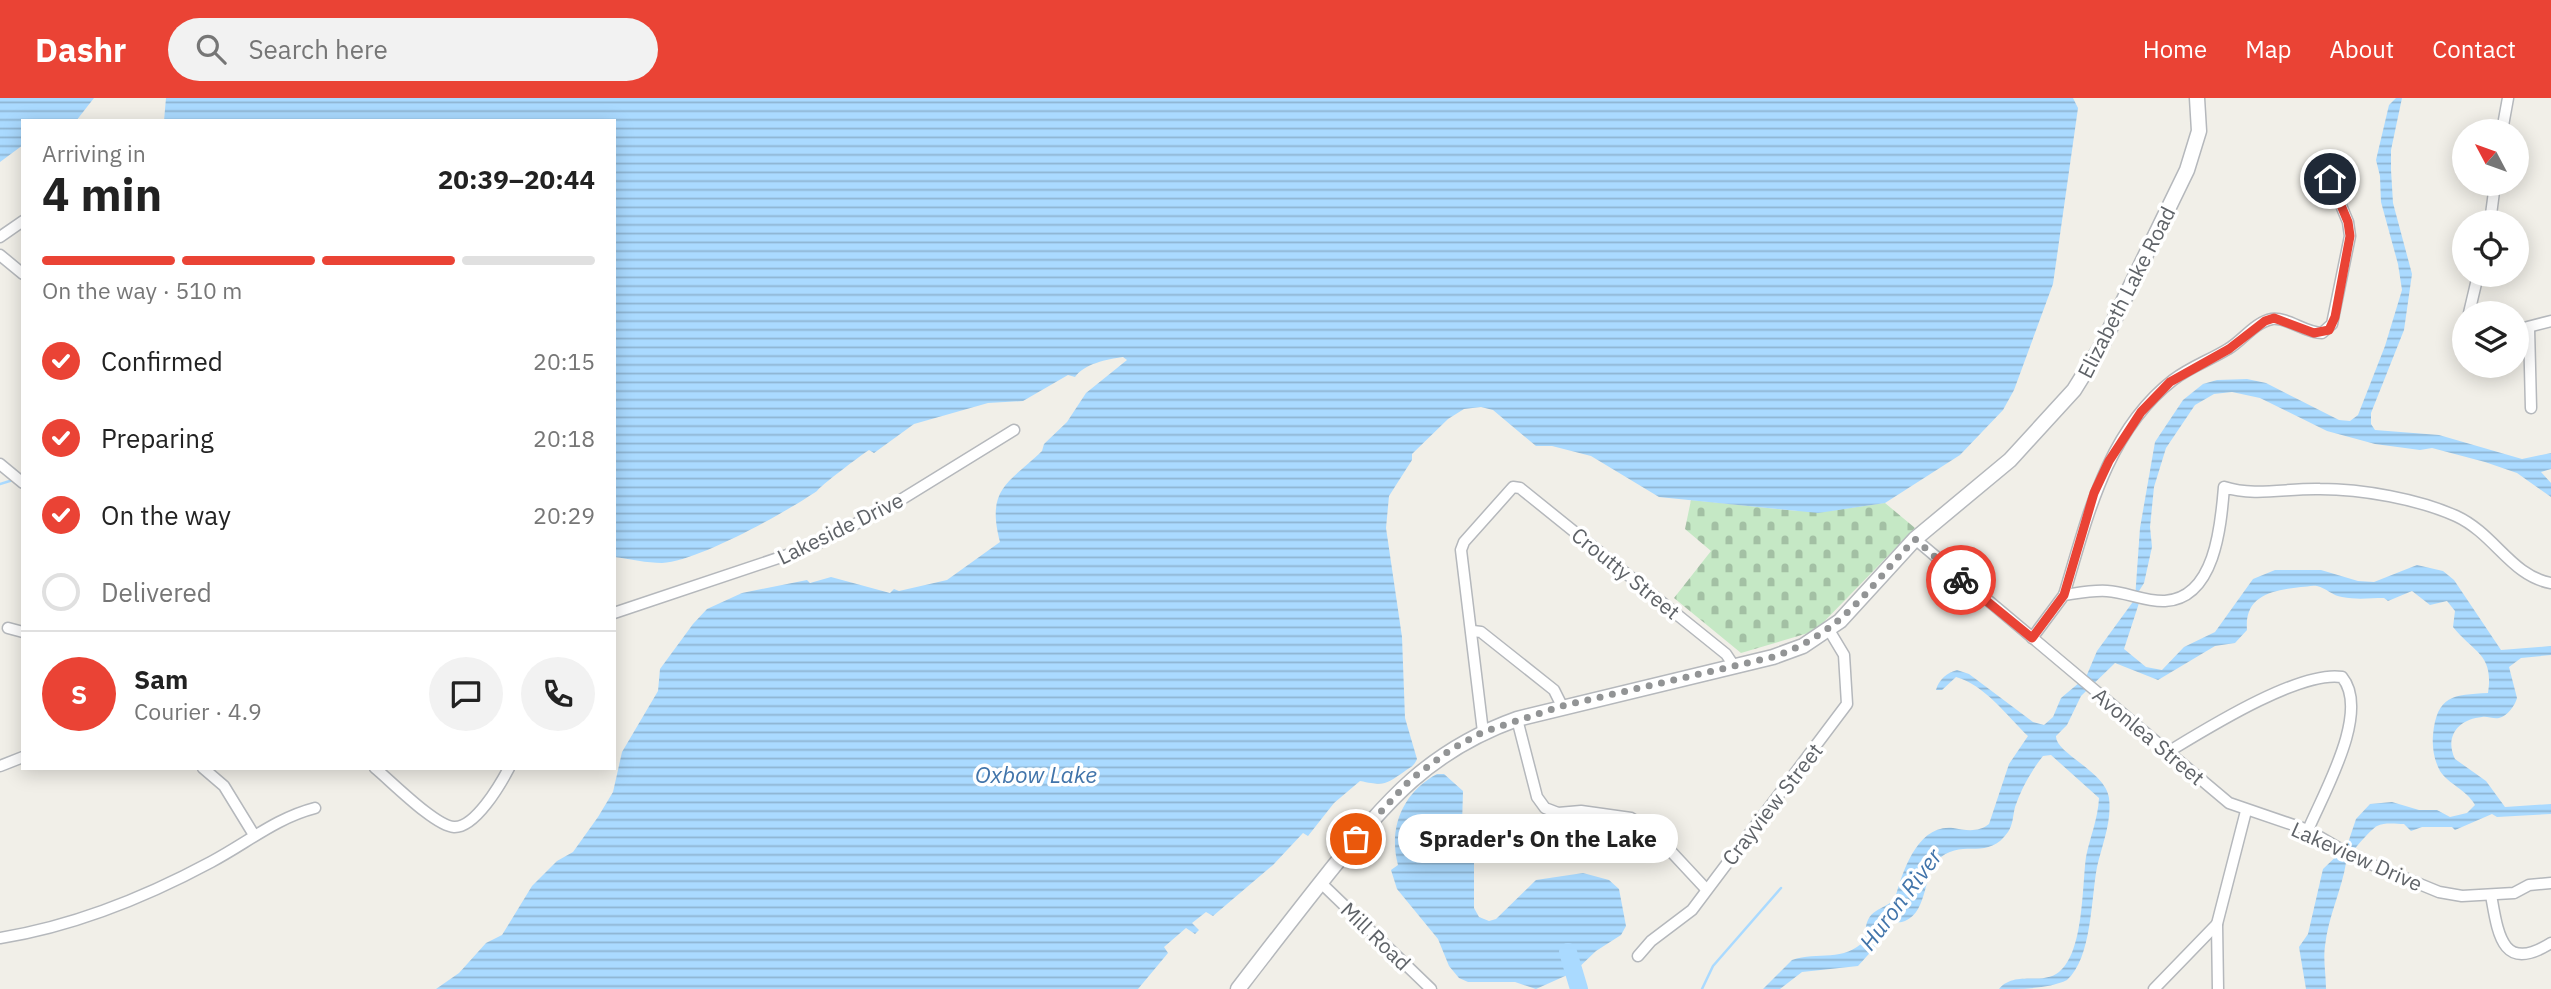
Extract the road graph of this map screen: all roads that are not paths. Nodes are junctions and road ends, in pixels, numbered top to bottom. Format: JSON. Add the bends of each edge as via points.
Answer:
{"nodes":[{"id":1,"x":2197,"y":98,"type":"edge"},
{"id":2,"x":2508,"y":98,"type":"edge"},
{"id":3,"x":2504,"y":119,"type":"edge"},
{"id":4,"x":2330,"y":179,"type":"dead end"},
{"id":5,"x":21,"y":222,"type":"edge"},
{"id":6,"x":0,"y":237,"type":"edge"},
{"id":7,"x":0,"y":255,"type":"edge"},
{"id":8,"x":21,"y":272,"type":"edge"},
{"id":9,"x":2551,"y":321,"type":"edge"},
{"id":10,"x":2529,"y":328,"type":"joint"},
{"id":11,"x":2531,"y":408,"type":"dead end"},
{"id":12,"x":1014,"y":430,"type":"dead end"},
{"id":13,"x":0,"y":464,"type":"edge"},
{"id":14,"x":21,"y":481,"type":"edge"},
{"id":15,"x":1915,"y":539,"type":"junction"},
{"id":16,"x":2551,"y":583,"type":"edge"},
{"id":17,"x":2064,"y":595,"type":"junction"},
{"id":18,"x":616,"y":612,"type":"edge"},
{"id":19,"x":9,"y":628,"type":"dead end"},
{"id":20,"x":1829,"y":630,"type":"junction"},
{"id":21,"x":21,"y":631,"type":"edge"},
{"id":22,"x":1473,"y":631,"type":"junction"},
{"id":23,"x":2032,"y":638,"type":"junction"},
{"id":24,"x":1734,"y":667,"type":"junction"},
{"id":25,"x":1562,"y":706,"type":"junction"},
{"id":26,"x":1517,"y":719,"type":"junction"},
{"id":27,"x":1483,"y":732,"type":"junction"},
{"id":28,"x":2168,"y":752,"type":"junction"},
{"id":29,"x":21,"y":758,"type":"edge"},
{"id":30,"x":0,"y":766,"type":"edge"},
{"id":31,"x":205,"y":770,"type":"edge"},
{"id":32,"x":377,"y":770,"type":"edge"},
{"id":33,"x":508,"y":770,"type":"edge"},
{"id":34,"x":315,"y":808,"type":"dead end"},
{"id":35,"x":2246,"y":811,"type":"junction"},
{"id":36,"x":2308,"y":830,"type":"junction"},
{"id":37,"x":254,"y":835,"type":"junction"},
{"id":38,"x":1321,"y":883,"type":"junction"},
{"id":39,"x":2551,"y":883,"type":"edge"},
{"id":40,"x":1706,"y":889,"type":"junction"},
{"id":41,"x":2491,"y":895,"type":"junction"},
{"id":42,"x":2217,"y":924,"type":"junction"},
{"id":43,"x":0,"y":939,"type":"edge"},
{"id":44,"x":2551,"y":943,"type":"edge"},
{"id":45,"x":1638,"y":956,"type":"dead end"},
{"id":46,"x":1238,"y":989,"type":"edge"},
{"id":47,"x":1431,"y":989,"type":"edge"},
{"id":48,"x":2154,"y":989,"type":"edge"},
{"id":49,"x":2218,"y":989,"type":"edge"}],
"edges":[{"from":1,"to":15,"type":"street","name":"Elizabeth Lake Road","via":[[2199,131],[2187,170],[2086,374],[2016,454]]},
{"from":2,"to":3,"type":"street"},
{"from":4,"to":17,"type":"street","via":[[2350,236],[2329,330],[2314,333],[2274,318],[2170,382],[2141,412],[2109,461],[2094,493]]},
{"from":5,"to":6,"type":"street"},
{"from":7,"to":8,"type":"street"},
{"from":9,"to":10,"type":"street"},
{"from":10,"to":11,"type":"street"},
{"from":12,"to":18,"type":"street","name":"Lakeside Drive","via":[[894,504],[810,547]]},
{"from":13,"to":14,"type":"street"},
{"from":15,"to":20,"type":"street","name":"Elizabeth Lake Road"},
{"from":15,"to":23,"type":"street","name":"Avonlea Street"},
{"from":16,"to":17,"type":"street","via":[[2526,576],[2485,532],[2455,515],[2375,493],[2224,487],[2220,537],[2209,566],[2192,589],[2175,600],[2162,601],[2107,591]]},
{"from":17,"to":23,"type":"street"},
{"from":19,"to":21,"type":"street"},
{"from":20,"to":24,"type":"street","name":"Elizabeth Lake Road","via":[[1803,646]]},
{"from":20,"to":40,"type":"street","name":"Crayview Street","via":[[1844,655],[1847,704]]},
{"from":22,"to":24,"type":"street","name":"Croutty Street","via":[[1462,545],[1513,486],[1726,654]]},
{"from":22,"to":25,"type":"street","via":[[1481,632],[1554,690]]},
{"from":22,"to":27,"type":"street"},
{"from":23,"to":28,"type":"street","name":"Avonlea Street"},
{"from":24,"to":25,"type":"street","name":"Elizabeth Lake Road"},
{"from":25,"to":26,"type":"street","name":"Elizabeth Lake Road"},
{"from":26,"to":27,"type":"street","name":"Elizabeth Lake Road"},
{"from":26,"to":40,"type":"street","via":[[1537,797],[1545,808],[1631,818],[1651,830]]},
{"from":27,"to":38,"type":"street","name":"Elizabeth Lake Road","via":[[1402,786]]},
{"from":28,"to":35,"type":"street","name":"Avonlea Street","via":[[2229,803]]},
{"from":28,"to":36,"type":"street","via":[[2283,691],[2328,675],[2342,677],[2351,692],[2347,735]]},
{"from":29,"to":30,"type":"street"},
{"from":31,"to":37,"type":"street","via":[[223,786]]},
{"from":32,"to":33,"type":"street","via":[[453,827],[473,819]]},
{"from":34,"to":37,"type":"street","via":[[288,815]]},
{"from":35,"to":36,"type":"street","name":"Lakeview Drive"},
{"from":35,"to":42,"type":"street"},
{"from":36,"to":41,"type":"street","name":"Lakeview Drive","via":[[2356,858],[2439,892]]},
{"from":37,"to":43,"type":"street","via":[[192,872],[122,904],[70,923]]},
{"from":38,"to":46,"type":"street","name":"Elizabeth Lake Road"},
{"from":38,"to":47,"type":"street","name":"Mill Road"},
{"from":39,"to":41,"type":"street","name":"Lakeview Drive"},
{"from":40,"to":45,"type":"street","name":"Crayview Street","via":[[1692,910]]},
{"from":41,"to":44,"type":"street","via":[[2500,941],[2508,950],[2522,956]]},
{"from":42,"to":48,"type":"street"},
{"from":42,"to":49,"type":"street"}]}
